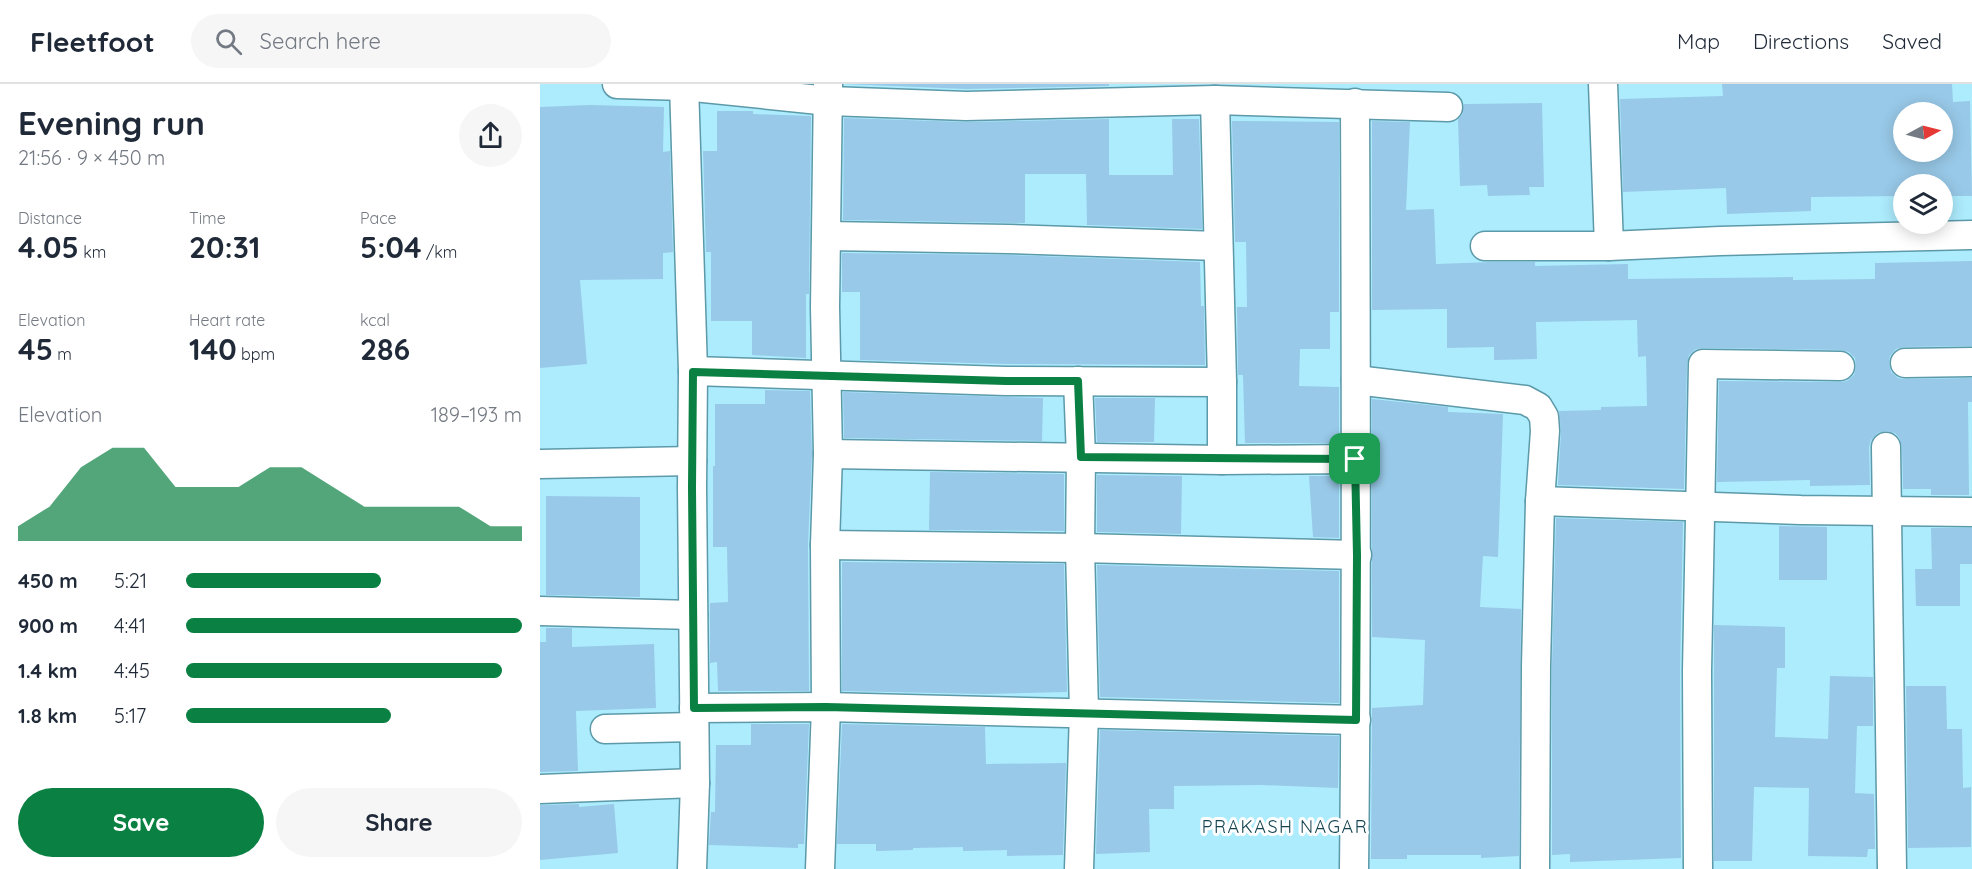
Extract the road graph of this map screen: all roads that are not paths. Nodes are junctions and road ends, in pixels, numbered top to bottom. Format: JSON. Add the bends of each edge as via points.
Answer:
{"nodes":[{"id":1,"x":617,"y":84,"type":"edge"},
{"id":2,"x":1603,"y":84,"type":"edge"},
{"id":3,"x":684,"y":85,"type":"edge"},
{"id":4,"x":829,"y":93,"type":"edge"},
{"id":5,"x":965,"y":95,"type":"edge"},
{"id":6,"x":1215,"y":100,"type":"junction"},
{"id":7,"x":1355,"y":103,"type":"junction"},
{"id":8,"x":1448,"y":107,"type":"dead end"},
{"id":9,"x":1972,"y":235,"type":"edge"},
{"id":10,"x":827,"y":236,"type":"junction"},
{"id":11,"x":1218,"y":246,"type":"junction"},
{"id":12,"x":1485,"y":246,"type":"dead end"},
{"id":13,"x":1609,"y":246,"type":"junction"},
{"id":14,"x":1972,"y":362,"type":"edge"},
{"id":15,"x":1905,"y":363,"type":"dead end"},
{"id":16,"x":1840,"y":366,"type":"dead end"},
{"id":17,"x":693,"y":372,"type":"junction"},
{"id":18,"x":826,"y":376,"type":"junction"},
{"id":19,"x":1356,"y":380,"type":"junction"},
{"id":20,"x":1078,"y":381,"type":"junction"},
{"id":21,"x":1222,"y":382,"type":"junction"},
{"id":22,"x":1886,"y":447,"type":"dead end"},
{"id":23,"x":828,"y":454,"type":"junction"},
{"id":24,"x":1081,"y":457,"type":"junction"},
{"id":25,"x":1222,"y":459,"type":"junction"},
{"id":26,"x":1355,"y":459,"type":"junction"},
{"id":27,"x":692,"y":461,"type":"junction"},
{"id":28,"x":540,"y":464,"type":"edge"},
{"id":29,"x":1540,"y":501,"type":"junction"},
{"id":30,"x":1700,"y":506,"type":"junction"},
{"id":31,"x":1886,"y":510,"type":"junction"},
{"id":32,"x":1972,"y":512,"type":"edge"},
{"id":33,"x":825,"y":545,"type":"junction"},
{"id":34,"x":1080,"y":548,"type":"junction"},
{"id":35,"x":1357,"y":555,"type":"junction"},
{"id":36,"x":540,"y":611,"type":"edge"},
{"id":37,"x":693,"y":615,"type":"junction"},
{"id":38,"x":826,"y":707,"type":"junction"},
{"id":39,"x":1084,"y":712,"type":"junction"},
{"id":40,"x":694,"y":718,"type":"junction"},
{"id":41,"x":1356,"y":720,"type":"junction"},
{"id":42,"x":605,"y":729,"type":"dead end"},
{"id":43,"x":695,"y":783,"type":"junction"},
{"id":44,"x":540,"y":789,"type":"edge"},
{"id":45,"x":692,"y":869,"type":"edge"},
{"id":46,"x":820,"y":869,"type":"edge"},
{"id":47,"x":1079,"y":869,"type":"edge"},
{"id":48,"x":1354,"y":869,"type":"edge"},
{"id":49,"x":1535,"y":869,"type":"edge"},
{"id":50,"x":1698,"y":869,"type":"edge"},
{"id":51,"x":1892,"y":869,"type":"edge"}],
"edges":[{"from":1,"to":3,"type":"street"},
{"from":2,"to":13,"type":"street"},
{"from":3,"to":4,"type":"street"},
{"from":3,"to":17,"type":"street"},
{"from":4,"to":5,"type":"street"},
{"from":4,"to":10,"type":"street"},
{"from":5,"to":6,"type":"street"},
{"from":6,"to":7,"type":"street"},
{"from":6,"to":11,"type":"street"},
{"from":7,"to":8,"type":"street"},
{"from":7,"to":19,"type":"street"},
{"from":9,"to":13,"type":"street"},
{"from":10,"to":11,"type":"street"},
{"from":10,"to":18,"type":"street"},
{"from":11,"to":21,"type":"street"},
{"from":12,"to":13,"type":"street"},
{"from":14,"to":15,"type":"street"},
{"from":16,"to":30,"type":"street","via":[[1702,364]]},
{"from":17,"to":18,"type":"street"},
{"from":17,"to":27,"type":"street"},
{"from":18,"to":20,"type":"street"},
{"from":18,"to":23,"type":"street"},
{"from":19,"to":26,"type":"street"},
{"from":19,"to":29,"type":"street","via":[[1525,400],[1538,407],[1545,431]]},
{"from":20,"to":21,"type":"street"},
{"from":20,"to":24,"type":"street"},
{"from":21,"to":25,"type":"street"},
{"from":22,"to":31,"type":"street"},
{"from":23,"to":24,"type":"street"},
{"from":23,"to":33,"type":"street"},
{"from":24,"to":25,"type":"street"},
{"from":24,"to":34,"type":"street"},
{"from":25,"to":26,"type":"street"},
{"from":26,"to":35,"type":"street"},
{"from":27,"to":28,"type":"street"},
{"from":27,"to":37,"type":"street"},
{"from":29,"to":30,"type":"street"},
{"from":29,"to":49,"type":"street"},
{"from":30,"to":31,"type":"street"},
{"from":30,"to":50,"type":"street","via":[[1696,670]]},
{"from":31,"to":32,"type":"street"},
{"from":31,"to":51,"type":"street"},
{"from":33,"to":34,"type":"street"},
{"from":33,"to":38,"type":"street"},
{"from":34,"to":35,"type":"street"},
{"from":34,"to":39,"type":"street"},
{"from":35,"to":41,"type":"street"},
{"from":36,"to":37,"type":"street"},
{"from":37,"to":40,"type":"street"},
{"from":38,"to":39,"type":"street"},
{"from":38,"to":40,"type":"street"},
{"from":38,"to":46,"type":"street"},
{"from":39,"to":41,"type":"street"},
{"from":39,"to":47,"type":"street"},
{"from":40,"to":42,"type":"street"},
{"from":40,"to":43,"type":"street"},
{"from":41,"to":48,"type":"street"},
{"from":43,"to":44,"type":"street"},
{"from":43,"to":45,"type":"street"}]}
